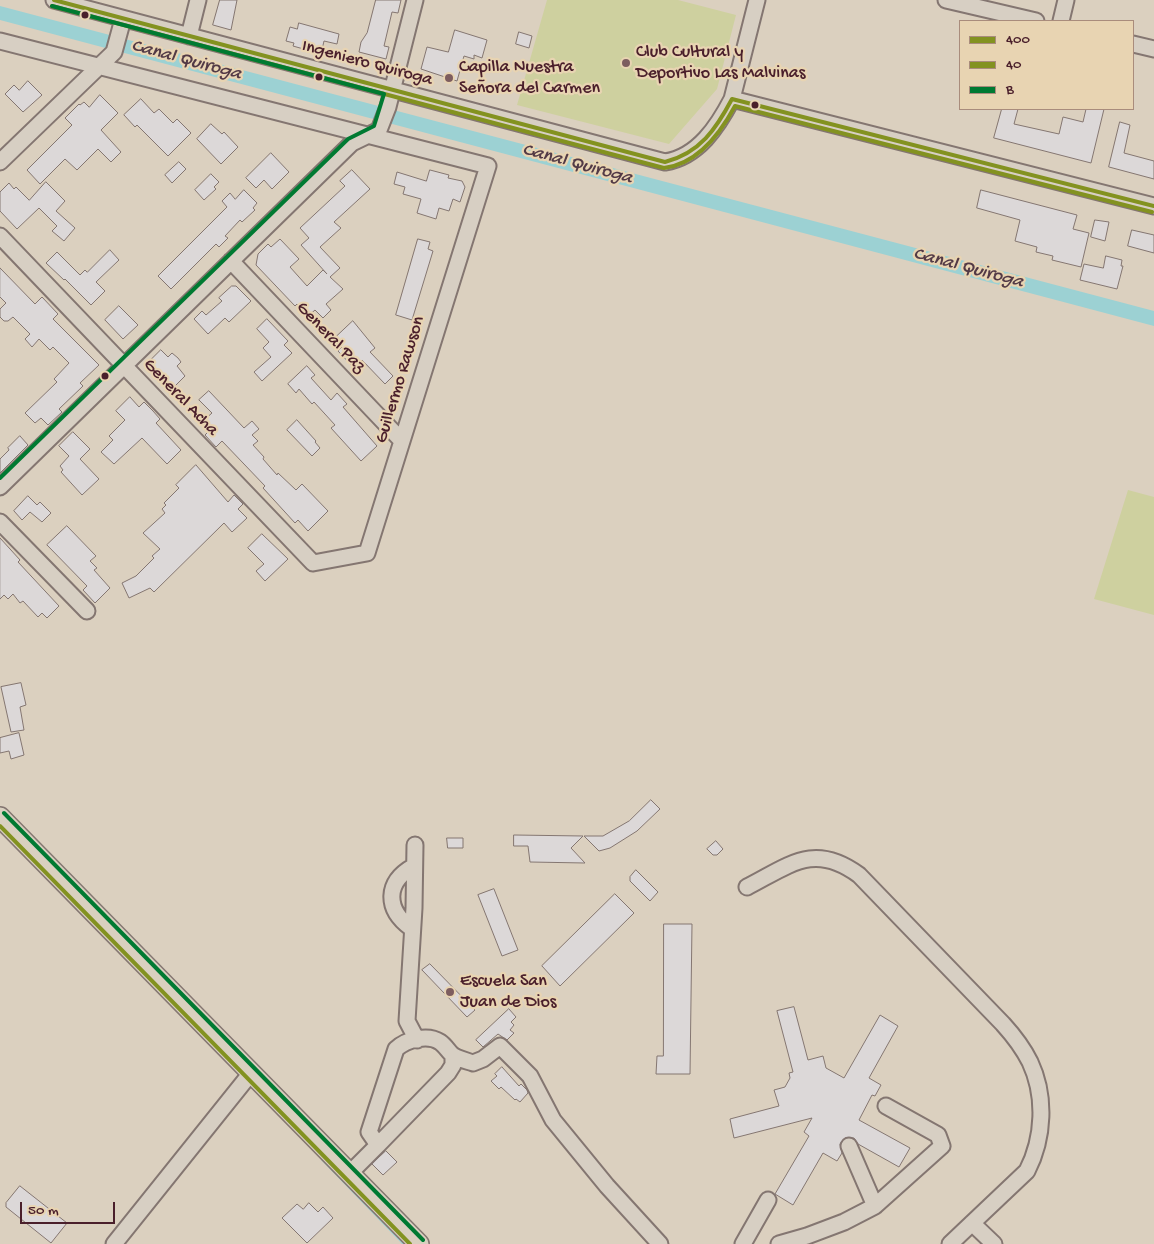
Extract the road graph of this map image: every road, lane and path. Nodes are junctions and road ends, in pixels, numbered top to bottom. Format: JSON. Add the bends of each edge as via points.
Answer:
{"nodes":[{"id":1,"x":54,"y":0,"type":"edge"},
{"id":2,"x":198,"y":0,"type":"edge"},
{"id":3,"x":415,"y":0,"type":"edge"},
{"id":4,"x":757,"y":0,"type":"edge"},
{"id":5,"x":946,"y":0,"type":"edge"},
{"id":6,"x":1066,"y":0,"type":"edge"},
{"id":7,"x":83,"y":5,"type":"edge"},
{"id":8,"x":123,"y":18,"type":"junction"},
{"id":9,"x":1032,"y":20,"type":"edge"},
{"id":10,"x":1061,"y":20,"type":"edge"},
{"id":11,"x":188,"y":36,"type":"junction"},
{"id":12,"x":0,"y":41,"type":"edge"},
{"id":13,"x":1134,"y":44,"type":"edge"},
{"id":14,"x":1154,"y":49,"type":"edge"},
{"id":15,"x":99,"y":66,"type":"junction"},
{"id":16,"x":392,"y":90,"type":"junction"},
{"id":17,"x":732,"y":99,"type":"junction"},
{"id":18,"x":368,"y":135,"type":"junction"},
{"id":19,"x":0,"y":162,"type":"edge"},
{"id":20,"x":1154,"y":206,"type":"edge"},
{"id":21,"x":0,"y":236,"type":"edge"},
{"id":22,"x":232,"y":261,"type":"junction"},
{"id":23,"x":124,"y":366,"type":"junction"},
{"id":24,"x":402,"y":440,"type":"junction"},
{"id":25,"x":0,"y":487,"type":"edge"},
{"id":26,"x":0,"y":522,"type":"edge"},
{"id":27,"x":313,"y":563,"type":"joint"},
{"id":28,"x":87,"y":611,"type":"dead end"},
{"id":29,"x":0,"y":818,"type":"edge"},
{"id":30,"x":415,"y":845,"type":"dead end"},
{"id":31,"x":414,"y":866,"type":"junction"},
{"id":32,"x":747,"y":887,"type":"dead end"},
{"id":33,"x":411,"y":928,"type":"junction"},
{"id":34,"x":417,"y":1040,"type":"junction"},
{"id":35,"x":453,"y":1056,"type":"junction"},
{"id":36,"x":251,"y":1073,"type":"junction"},
{"id":37,"x":886,"y":1106,"type":"dead end"},
{"id":38,"x":378,"y":1145,"type":"junction"},
{"id":39,"x":849,"y":1146,"type":"dead end"},
{"id":40,"x":350,"y":1173,"type":"junction"},
{"id":41,"x":768,"y":1200,"type":"dead end"},
{"id":42,"x":875,"y":1206,"type":"junction"},
{"id":43,"x":972,"y":1223,"type":"junction"},
{"id":44,"x":114,"y":1244,"type":"edge"},
{"id":45,"x":419,"y":1244,"type":"edge"},
{"id":46,"x":660,"y":1244,"type":"edge"},
{"id":47,"x":743,"y":1244,"type":"edge"},
{"id":48,"x":779,"y":1244,"type":"edge"},
{"id":49,"x":950,"y":1244,"type":"edge"},
{"id":50,"x":994,"y":1244,"type":"edge"}],
"edges":[{"from":1,"to":7,"type":"street","name":"Ingeniero Quiroga"},
{"from":2,"to":11,"type":"street"},
{"from":3,"to":16,"type":"street"},
{"from":4,"to":17,"type":"street","name":"Ingeniero Quiroga"},
{"from":5,"to":9,"type":"street"},
{"from":6,"to":10,"type":"street"},
{"from":7,"to":8,"type":"street","name":"Ingeniero Quiroga"},
{"from":8,"to":11,"type":"street","name":"Ingeniero Quiroga"},
{"from":8,"to":15,"type":"street","via":[[114,52]]},
{"from":11,"to":16,"type":"street","name":"Ingeniero Quiroga"},
{"from":12,"to":15,"type":"street"},
{"from":13,"to":14,"type":"street"},
{"from":15,"to":18,"type":"street"},
{"from":15,"to":19,"type":"street"},
{"from":16,"to":17,"type":"street","name":"Ingeniero Quiroga","via":[[665,162],[681,158],[693,150],[717,124]]},
{"from":16,"to":18,"type":"street","via":[[379,130]]},
{"from":17,"to":20,"type":"street"},
{"from":18,"to":22,"type":"street","via":[[352,143]]},
{"from":18,"to":24,"type":"street","name":"Guillermo Rawson","via":[[488,166]]},
{"from":21,"to":23,"type":"street","name":"General Acha"},
{"from":22,"to":23,"type":"street"},
{"from":22,"to":24,"type":"street","name":"General Paz"},
{"from":23,"to":25,"type":"street"},
{"from":23,"to":27,"type":"street","name":"General Acha"},
{"from":24,"to":27,"type":"street","name":"Guillermo Rawson","via":[[367,553]]},
{"from":26,"to":28,"type":"street"},
{"from":29,"to":36,"type":"main road"},
{"from":30,"to":31,"type":"street"},
{"from":31,"to":33,"type":"street"},
{"from":31,"to":33,"type":"street","via":[[395,883],[392,896],[400,920]]},
{"from":32,"to":43,"type":"street","via":[[797,861],[829,859],[844,864],[859,875],[1014,1037],[1030,1062],[1037,1082],[1041,1106],[1040,1136],[1027,1171]]},
{"from":33,"to":34,"type":"street","via":[[407,1021]]},
{"from":34,"to":35,"type":"street","via":[[428,1037],[439,1041]]},
{"from":34,"to":38,"type":"street","via":[[403,1043],[396,1049],[369,1132]]},
{"from":35,"to":38,"type":"street","via":[[448,1073]]},
{"from":35,"to":46,"type":"street","via":[[473,1063],[500,1046],[530,1076],[553,1120]]},
{"from":36,"to":40,"type":"main road"},
{"from":36,"to":44,"type":"street"},
{"from":37,"to":42,"type":"street","via":[[938,1135],[942,1146]]},
{"from":38,"to":40,"type":"street"},
{"from":39,"to":42,"type":"street"},
{"from":40,"to":45,"type":"main road"},
{"from":41,"to":47,"type":"street"},
{"from":42,"to":48,"type":"street","via":[[844,1222]]},
{"from":43,"to":49,"type":"street"},
{"from":43,"to":50,"type":"street"}]}
